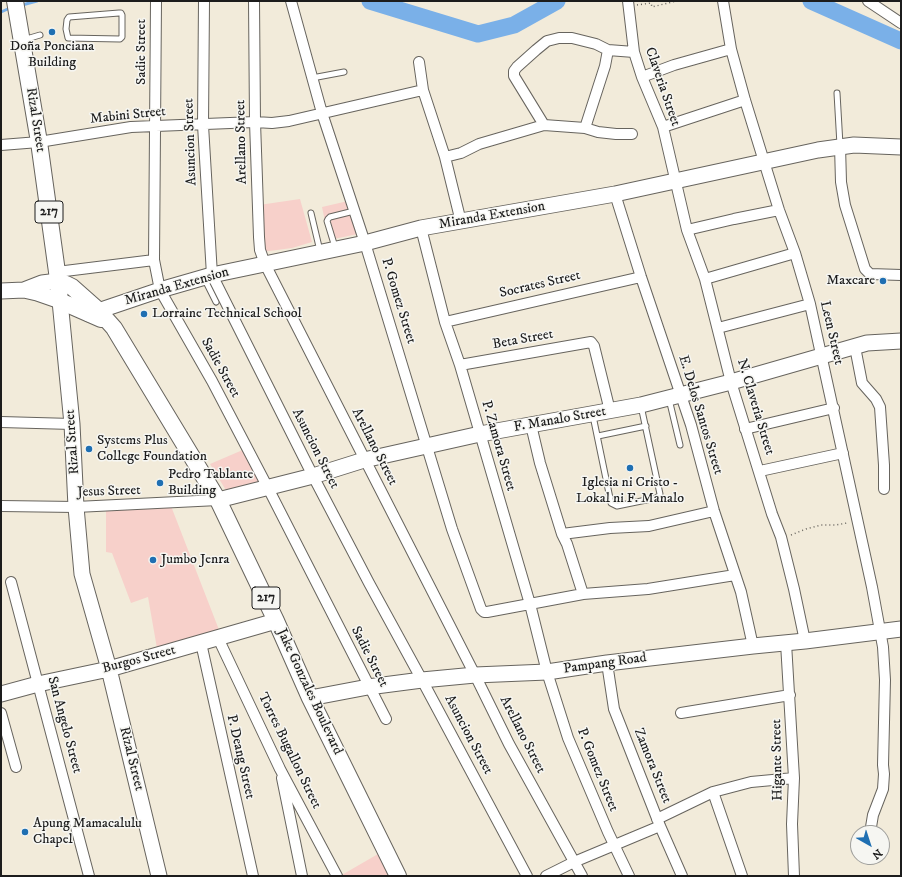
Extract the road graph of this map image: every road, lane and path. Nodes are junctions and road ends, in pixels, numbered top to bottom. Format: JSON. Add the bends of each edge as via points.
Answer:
{"nodes":[{"id":1,"x":156,"y":1,"type":"edge"},
{"id":2,"x":204,"y":1,"type":"edge"},
{"id":3,"x":254,"y":1,"type":"edge"},
{"id":4,"x":292,"y":1,"type":"edge"},
{"id":5,"x":676,"y":1,"type":"edge"},
{"id":6,"x":723,"y":1,"type":"edge"},
{"id":7,"x":868,"y":1,"type":"edge"},
{"id":8,"x":628,"y":4,"type":"edge"},
{"id":9,"x":16,"y":8,"type":"edge"},
{"id":10,"x":901,"y":22,"type":"edge"},
{"id":11,"x":65,"y":29,"type":"joint"},
{"id":12,"x":40,"y":35,"type":"dead end"},
{"id":13,"x":22,"y":40,"type":"junction"},
{"id":14,"x":731,"y":49,"type":"junction"},
{"id":15,"x":608,"y":50,"type":"junction"},
{"id":16,"x":634,"y":52,"type":"junction"},
{"id":17,"x":419,"y":62,"type":"dead end"},
{"id":18,"x":344,"y":72,"type":"dead end"},
{"id":19,"x":642,"y":77,"type":"junction"},
{"id":20,"x":312,"y":78,"type":"junction"},
{"id":21,"x":423,"y":90,"type":"junction"},
{"id":22,"x":837,"y":93,"type":"dead end"},
{"id":23,"x":745,"y":100,"type":"junction"},
{"id":24,"x":322,"y":113,"type":"junction"},
{"id":25,"x":255,"y":122,"type":"junction"},
{"id":26,"x":156,"y":125,"type":"junction"},
{"id":27,"x":203,"y":125,"type":"junction"},
{"id":28,"x":544,"y":125,"type":"junction"},
{"id":29,"x":663,"y":127,"type":"junction"},
{"id":30,"x":585,"y":128,"type":"junction"},
{"id":31,"x":632,"y":134,"type":"dead end"},
{"id":32,"x":39,"y":142,"type":"junction"},
{"id":33,"x":1,"y":145,"type":"edge"},
{"id":34,"x":840,"y":146,"type":"junction"},
{"id":35,"x":901,"y":147,"type":"edge"},
{"id":36,"x":444,"y":157,"type":"junction"},
{"id":37,"x":764,"y":162,"type":"junction"},
{"id":38,"x":675,"y":181,"type":"junction"},
{"id":39,"x":615,"y":194,"type":"junction"},
{"id":40,"x":779,"y":210,"type":"junction"},
{"id":41,"x":354,"y":211,"type":"junction"},
{"id":42,"x":312,"y":213,"type":"dead end"},
{"id":43,"x":461,"y":222,"type":"junction"},
{"id":44,"x":421,"y":228,"type":"junction"},
{"id":45,"x":687,"y":230,"type":"junction"},
{"id":46,"x":365,"y":243,"type":"junction"},
{"id":47,"x":336,"y":249,"type":"junction"},
{"id":48,"x":321,"y":252,"type":"junction"},
{"id":49,"x":795,"y":253,"type":"junction"},
{"id":50,"x":154,"y":260,"type":"junction"},
{"id":51,"x":265,"y":264,"type":"junction"},
{"id":52,"x":901,"y":275,"type":"edge"},
{"id":53,"x":58,"y":276,"type":"junction"},
{"id":54,"x":208,"y":276,"type":"junction"},
{"id":55,"x":641,"y":277,"type":"junction"},
{"id":56,"x":705,"y":279,"type":"junction"},
{"id":57,"x":24,"y":290,"type":"junction"},
{"id":58,"x":160,"y":290,"type":"junction"},
{"id":59,"x":1,"y":291,"type":"edge"},
{"id":60,"x":60,"y":301,"type":"junction"},
{"id":61,"x":216,"y":302,"type":"dead end"},
{"id":62,"x":810,"y":304,"type":"junction"},
{"id":63,"x":94,"y":312,"type":"junction"},
{"id":64,"x":445,"y":322,"type":"junction"},
{"id":65,"x":718,"y":328,"type":"junction"},
{"id":66,"x":901,"y":341,"type":"edge"},
{"id":67,"x":855,"y":347,"type":"junction"},
{"id":68,"x":822,"y":356,"type":"junction"},
{"id":69,"x":460,"y":365,"type":"junction"},
{"id":70,"x":731,"y":382,"type":"junction"},
{"id":71,"x":674,"y":397,"type":"junction"},
{"id":72,"x":641,"y":405,"type":"junction"},
{"id":73,"x":834,"y":408,"type":"junction"},
{"id":74,"x":610,"y":411,"type":"junction"},
{"id":75,"x":593,"y":414,"type":"junction"},
{"id":76,"x":1,"y":422,"type":"edge"},
{"id":77,"x":72,"y":424,"type":"junction"},
{"id":78,"x":531,"y":425,"type":"junction"},
{"id":79,"x":646,"y":426,"type":"junction"},
{"id":80,"x":745,"y":430,"type":"junction"},
{"id":81,"x":480,"y":434,"type":"junction"},
{"id":82,"x":598,"y":436,"type":"junction"},
{"id":83,"x":680,"y":445,"type":"dead end"},
{"id":84,"x":428,"y":447,"type":"junction"},
{"id":85,"x":843,"y":453,"type":"junction"},
{"id":86,"x":364,"y":460,"type":"junction"},
{"id":87,"x":760,"y":471,"type":"junction"},
{"id":88,"x":313,"y":476,"type":"junction"},
{"id":89,"x":268,"y":488,"type":"junction"},
{"id":90,"x":884,"y":490,"type":"dead end"},
{"id":91,"x":218,"y":500,"type":"junction"},
{"id":92,"x":1,"y":506,"type":"edge"},
{"id":93,"x":76,"y":507,"type":"junction"},
{"id":94,"x":714,"y":511,"type":"junction"},
{"id":95,"x":857,"y":521,"type":"junction"},
{"id":96,"x":562,"y":534,"type":"junction"},
{"id":97,"x":781,"y":537,"type":"junction"},
{"id":98,"x":735,"y":575,"type":"junction"},
{"id":99,"x":11,"y":582,"type":"dead end"},
{"id":100,"x":583,"y":594,"type":"junction"},
{"id":101,"x":530,"y":604,"type":"junction"},
{"id":102,"x":276,"y":621,"type":"junction"},
{"id":103,"x":901,"y":628,"type":"edge"},
{"id":104,"x":880,"y":631,"type":"junction"},
{"id":105,"x":218,"y":638,"type":"junction"},
{"id":106,"x":805,"y":641,"type":"junction"},
{"id":107,"x":201,"y":643,"type":"junction"},
{"id":108,"x":786,"y":643,"type":"junction"},
{"id":109,"x":753,"y":646,"type":"junction"},
{"id":110,"x":607,"y":663,"type":"junction"},
{"id":111,"x":109,"y":669,"type":"junction"},
{"id":112,"x":547,"y":672,"type":"junction"},
{"id":113,"x":476,"y":675,"type":"junction"},
{"id":114,"x":422,"y":680,"type":"junction"},
{"id":115,"x":38,"y":684,"type":"junction"},
{"id":116,"x":368,"y":687,"type":"junction"},
{"id":117,"x":1,"y":694,"type":"edge"},
{"id":118,"x":790,"y":695,"type":"junction"},
{"id":119,"x":310,"y":698,"type":"junction"},
{"id":120,"x":681,"y":712,"type":"dead end"},
{"id":121,"x":1,"y":713,"type":"edge"},
{"id":122,"x":386,"y":719,"type":"dead end"},
{"id":123,"x":16,"y":767,"type":"dead end"},
{"id":124,"x":280,"y":769,"type":"junction"},
{"id":125,"x":794,"y":778,"type":"junction"},
{"id":126,"x":713,"y":792,"type":"junction"},
{"id":127,"x":659,"y":822,"type":"junction"},
{"id":128,"x":871,"y":825,"type":"edge"},
{"id":129,"x":614,"y":844,"type":"junction"},
{"id":130,"x":574,"y":862,"type":"junction"},
{"id":131,"x":89,"y":876,"type":"edge"},
{"id":132,"x":159,"y":876,"type":"edge"},
{"id":133,"x":253,"y":876,"type":"edge"},
{"id":134,"x":302,"y":876,"type":"edge"},
{"id":135,"x":337,"y":876,"type":"edge"},
{"id":136,"x":398,"y":876,"type":"edge"},
{"id":137,"x":527,"y":876,"type":"edge"},
{"id":138,"x":546,"y":876,"type":"edge"},
{"id":139,"x":582,"y":876,"type":"edge"},
{"id":140,"x":629,"y":876,"type":"edge"},
{"id":141,"x":682,"y":876,"type":"edge"},
{"id":142,"x":742,"y":876,"type":"edge"},
{"id":143,"x":794,"y":876,"type":"edge"}],
"edges":[{"from":1,"to":26,"type":"street","name":"Sadie Street"},
{"from":2,"to":27,"type":"street","name":"Asuncion Street"},
{"from":3,"to":25,"type":"street","name":"Arellano Street"},
{"from":4,"to":20,"type":"street","name":"P. Gomez Street"},
{"from":5,"to":8,"type":"path","via":[[652,7],[651,3]]},
{"from":6,"to":14,"type":"street","name":"Leen Street"},
{"from":7,"to":10,"type":"street"},
{"from":8,"to":16,"type":"street","name":"Claveria Street"},
{"from":9,"to":13,"type":"main road","name":"Rizal Street","number":"217"},
{"from":11,"to":11,"type":"lane","via":[[69,39],[120,39],[122,13],[69,17]]},
{"from":12,"to":13,"type":"lane"},
{"from":13,"to":32,"type":"main road","name":"Rizal Street","number":"217"},
{"from":14,"to":19,"type":"street","via":[[685,61]]},
{"from":14,"to":23,"type":"street","name":"Leen Street"},
{"from":15,"to":16,"type":"street"},
{"from":15,"to":28,"type":"street","via":[[584,40],[559,38],[547,41],[514,71],[514,76]]},
{"from":15,"to":30,"type":"street"},
{"from":16,"to":19,"type":"street","name":"Claveria Street"},
{"from":17,"to":21,"type":"street"},
{"from":18,"to":20,"type":"lane"},
{"from":19,"to":29,"type":"street","name":"Claveria Street"},
{"from":20,"to":24,"type":"street","name":"P. Gomez Street"},
{"from":21,"to":24,"type":"street","name":"Mabini Street"},
{"from":21,"to":36,"type":"street"},
{"from":22,"to":34,"type":"lane"},
{"from":23,"to":29,"type":"street"},
{"from":23,"to":37,"type":"street","name":"Leen Street"},
{"from":24,"to":25,"type":"street","name":"Mabini Street","via":[[272,123]]},
{"from":24,"to":41,"type":"street","name":"P. Gomez Street"},
{"from":25,"to":27,"type":"street","name":"Mabini Street"},
{"from":25,"to":51,"type":"street","name":"Arellano Street","via":[[259,237]]},
{"from":26,"to":27,"type":"street","name":"Mabini Street"},
{"from":26,"to":32,"type":"street","name":"Mabini Street","via":[[117,128]]},
{"from":26,"to":50,"type":"street","name":"Sadie Street"},
{"from":27,"to":54,"type":"street","name":"Asuncion Street"},
{"from":28,"to":30,"type":"street"},
{"from":28,"to":36,"type":"street"},
{"from":29,"to":38,"type":"street","name":"Claveria Street"},
{"from":30,"to":31,"type":"street","via":[[598,132]]},
{"from":32,"to":33,"type":"street","name":"Mabini Street"},
{"from":32,"to":53,"type":"main road","name":"Rizal Street","number":"217"},
{"from":34,"to":35,"type":"street","name":"Miranda Extension"},
{"from":34,"to":37,"type":"street","name":"Miranda Extension"},
{"from":34,"to":52,"type":"street","via":[[841,182],[845,205],[865,269],[870,274]]},
{"from":36,"to":43,"type":"street"},
{"from":37,"to":38,"type":"street","name":"Miranda Extension"},
{"from":37,"to":40,"type":"street","name":"Leen Street"},
{"from":38,"to":39,"type":"street","name":"Miranda Extension"},
{"from":38,"to":45,"type":"street","name":"N. Claveria Street"},
{"from":39,"to":43,"type":"street","name":"Miranda Extension"},
{"from":39,"to":55,"type":"street","name":"E. Delos Santos Street"},
{"from":40,"to":45,"type":"street"},
{"from":40,"to":49,"type":"street","name":"Leen Street"},
{"from":41,"to":46,"type":"street","name":"P. Gomez Street"},
{"from":41,"to":47,"type":"lane","via":[[330,217],[327,221]]},
{"from":42,"to":48,"type":"lane"},
{"from":43,"to":44,"type":"street","name":"Miranda Extension"},
{"from":44,"to":46,"type":"street","name":"Miranda Extension"},
{"from":44,"to":64,"type":"street","name":"P. Zamora Street"},
{"from":45,"to":56,"type":"street","name":"N. Claveria Street"},
{"from":46,"to":47,"type":"street","name":"Miranda Extension"},
{"from":46,"to":84,"type":"street","name":"P. Gomez Street"},
{"from":47,"to":48,"type":"street","name":"Miranda Extension"},
{"from":48,"to":51,"type":"street","name":"Miranda Extension"},
{"from":49,"to":56,"type":"street"},
{"from":49,"to":62,"type":"street","name":"Leen Street"},
{"from":50,"to":53,"type":"street"},
{"from":50,"to":58,"type":"street","name":"Sadie Street"},
{"from":51,"to":54,"type":"street","name":"Miranda Extension"},
{"from":51,"to":86,"type":"street","name":"Arellano Street"},
{"from":53,"to":57,"type":"street"},
{"from":53,"to":60,"type":"main road","name":"Rizal Street","number":"217"},
{"from":53,"to":63,"type":"main road","name":"Jake Gonzales Boulevard","number":"217","via":[[72,287]]},
{"from":54,"to":58,"type":"street","name":"Miranda Extension"},
{"from":54,"to":61,"type":"lane"},
{"from":54,"to":88,"type":"street","name":"Asuncion Street"},
{"from":55,"to":64,"type":"street","name":"Socrates Street"},
{"from":55,"to":71,"type":"street","name":"E. Delos Santos Street","via":[[658,325]]},
{"from":56,"to":65,"type":"street","name":"N. Claveria Street"},
{"from":57,"to":59,"type":"street"},
{"from":57,"to":60,"type":"street"},
{"from":58,"to":63,"type":"street","name":"Miranda Extension"},
{"from":58,"to":89,"type":"street","name":"Sadie Street","via":[[212,381]]},
{"from":60,"to":63,"type":"main road","name":"Jake Gonzales Boulevard","number":"217"},
{"from":60,"to":77,"type":"street","name":"Rizal Street"},
{"from":62,"to":65,"type":"street"},
{"from":62,"to":68,"type":"street","name":"Leen Street"},
{"from":63,"to":91,"type":"main road","name":"Jake Gonzales Boulevard","number":"217","via":[[109,322],[137,364]]},
{"from":64,"to":69,"type":"street","name":"P. Zamora Street"},
{"from":65,"to":70,"type":"street","name":"N. Claveria Street"},
{"from":66,"to":67,"type":"street","name":"F. Manalo Street","via":[[867,343]]},
{"from":67,"to":68,"type":"street","name":"F. Manalo Street"},
{"from":67,"to":90,"type":"street","via":[[862,383],[880,407]]},
{"from":68,"to":70,"type":"street","name":"F. Manalo Street"},
{"from":68,"to":73,"type":"street","name":"Leen Street"},
{"from":69,"to":74,"type":"street","name":"Beta Street","via":[[591,342]]},
{"from":69,"to":81,"type":"street","name":"P. Zamora Street"},
{"from":70,"to":71,"type":"street","name":"F. Manalo Street"},
{"from":70,"to":80,"type":"street","name":"N. Claveria Street"},
{"from":71,"to":72,"type":"street","name":"F. Manalo Street"},
{"from":71,"to":83,"type":"lane"},
{"from":71,"to":94,"type":"street","name":"E. Delos Santos Street","via":[[693,432]]},
{"from":72,"to":74,"type":"street","name":"F. Manalo Street"},
{"from":72,"to":79,"type":"lane"},
{"from":73,"to":80,"type":"street"},
{"from":73,"to":85,"type":"street","name":"Leen Street"},
{"from":74,"to":75,"type":"street","name":"F. Manalo Street"},
{"from":75,"to":78,"type":"street","name":"F. Manalo Street"},
{"from":75,"to":82,"type":"lane"},
{"from":76,"to":77,"type":"street"},
{"from":77,"to":93,"type":"street","name":"Rizal Street"},
{"from":78,"to":81,"type":"street","name":"F. Manalo Street"},
{"from":78,"to":96,"type":"street"},
{"from":79,"to":82,"type":"lane"},
{"from":79,"to":82,"type":"lane","via":[[660,494],[656,498],[617,506],[611,503]]},
{"from":80,"to":87,"type":"street","name":"N. Claveria Street"},
{"from":81,"to":84,"type":"street","name":"F. Manalo Street"},
{"from":81,"to":101,"type":"street","name":"P. Zamora Street"},
{"from":84,"to":86,"type":"street","name":"F. Manalo Street"},
{"from":84,"to":101,"type":"street","name":"P. Gomez Street","via":[[452,529],[481,609],[487,612]]},
{"from":85,"to":87,"type":"street"},
{"from":85,"to":95,"type":"street","name":"Leen Street"},
{"from":86,"to":88,"type":"street","name":"F. Manalo Street"},
{"from":86,"to":113,"type":"street","name":"Arellano Street"},
{"from":87,"to":97,"type":"street","name":"N. Claveria Street"},
{"from":88,"to":89,"type":"street","name":"F. Manalo Street"},
{"from":88,"to":114,"type":"street","name":"Asuncion Street"},
{"from":89,"to":91,"type":"street","name":"F. Manalo Street"},
{"from":89,"to":116,"type":"street","name":"Sadie Street"},
{"from":91,"to":93,"type":"street","name":"Jesus Street"},
{"from":91,"to":102,"type":"main road","name":"Jake Gonzales Boulevard","number":"217"},
{"from":92,"to":93,"type":"street","name":"Jesus Street"},
{"from":93,"to":111,"type":"street","name":"Rizal Street","via":[[82,574]]},
{"from":94,"to":96,"type":"street","via":[[649,526]]},
{"from":94,"to":98,"type":"street","name":"E. Delos Santos Street"},
{"from":95,"to":97,"type":"path","via":[[821,525]]},
{"from":95,"to":104,"type":"street","name":"Leen Street"},
{"from":96,"to":100,"type":"street"},
{"from":97,"to":106,"type":"street","name":"N. Claveria Street"},
{"from":98,"to":100,"type":"street","via":[[648,589]]},
{"from":98,"to":109,"type":"street","name":"E. Delos Santos Street"},
{"from":99,"to":115,"type":"street","name":"San Angelo Street"},
{"from":100,"to":101,"type":"street"},
{"from":101,"to":112,"type":"street","name":"P. Zamora Street"},
{"from":102,"to":105,"type":"street","name":"Burgos Street"},
{"from":102,"to":119,"type":"main road","name":"Jake Gonzales Boulevard","number":"217"},
{"from":103,"to":104,"type":"street","name":"Pampang Road"},
{"from":104,"to":106,"type":"street","name":"Pampang Road"},
{"from":104,"to":128,"type":"street","name":"Leen Street","via":[[885,661],[884,774]]},
{"from":105,"to":107,"type":"street","name":"Burgos Street"},
{"from":105,"to":124,"type":"street","name":"Torres Bugallon Street"},
{"from":106,"to":108,"type":"street","name":"Pampang Road"},
{"from":107,"to":111,"type":"street","name":"Burgos Street"},
{"from":107,"to":133,"type":"street","name":"P. Deang Street"},
{"from":108,"to":109,"type":"street","name":"Pampang Road"},
{"from":108,"to":118,"type":"street","name":"Higante Street"},
{"from":109,"to":110,"type":"street","name":"Pampang Road"},
{"from":110,"to":112,"type":"street","name":"Pampang Road"},
{"from":110,"to":127,"type":"street","name":"Zamora Street","via":[[614,709]]},
{"from":111,"to":115,"type":"street","name":"Burgos Street"},
{"from":111,"to":132,"type":"street","name":"Rizal Street"},
{"from":112,"to":113,"type":"street","name":"Pampang Road"},
{"from":112,"to":129,"type":"street","name":"P. Gomez Street","via":[[568,738]]},
{"from":113,"to":114,"type":"street","name":"Pampang Road"},
{"from":113,"to":130,"type":"street","name":"Arellano Street","via":[[509,744]]},
{"from":114,"to":116,"type":"street","name":"Pampang Road"},
{"from":114,"to":137,"type":"street","name":"Asuncion Street"},
{"from":115,"to":117,"type":"street","name":"Burgos Street"},
{"from":115,"to":131,"type":"street","name":"San Angelo Street"},
{"from":116,"to":119,"type":"street","name":"Pampang Road"},
{"from":116,"to":122,"type":"street","name":"Sadie Street"},
{"from":118,"to":120,"type":"street"},
{"from":118,"to":125,"type":"street","name":"Higante Street"},
{"from":119,"to":136,"type":"main road","name":"Jake Gonzales Boulevard","number":"217"},
{"from":121,"to":123,"type":"street"},
{"from":124,"to":134,"type":"street"},
{"from":124,"to":135,"type":"street","name":"Torres Bugallon Street"},
{"from":125,"to":126,"type":"street","via":[[751,782]]},
{"from":125,"to":143,"type":"street","name":"Higante Street"},
{"from":126,"to":127,"type":"street"},
{"from":126,"to":142,"type":"street"},
{"from":127,"to":129,"type":"street"},
{"from":127,"to":141,"type":"street","name":"Zamora Street"},
{"from":129,"to":130,"type":"street"},
{"from":129,"to":140,"type":"street","name":"P. Gomez Street"},
{"from":130,"to":138,"type":"street"},
{"from":130,"to":139,"type":"street","name":"Arellano Street"}]}
